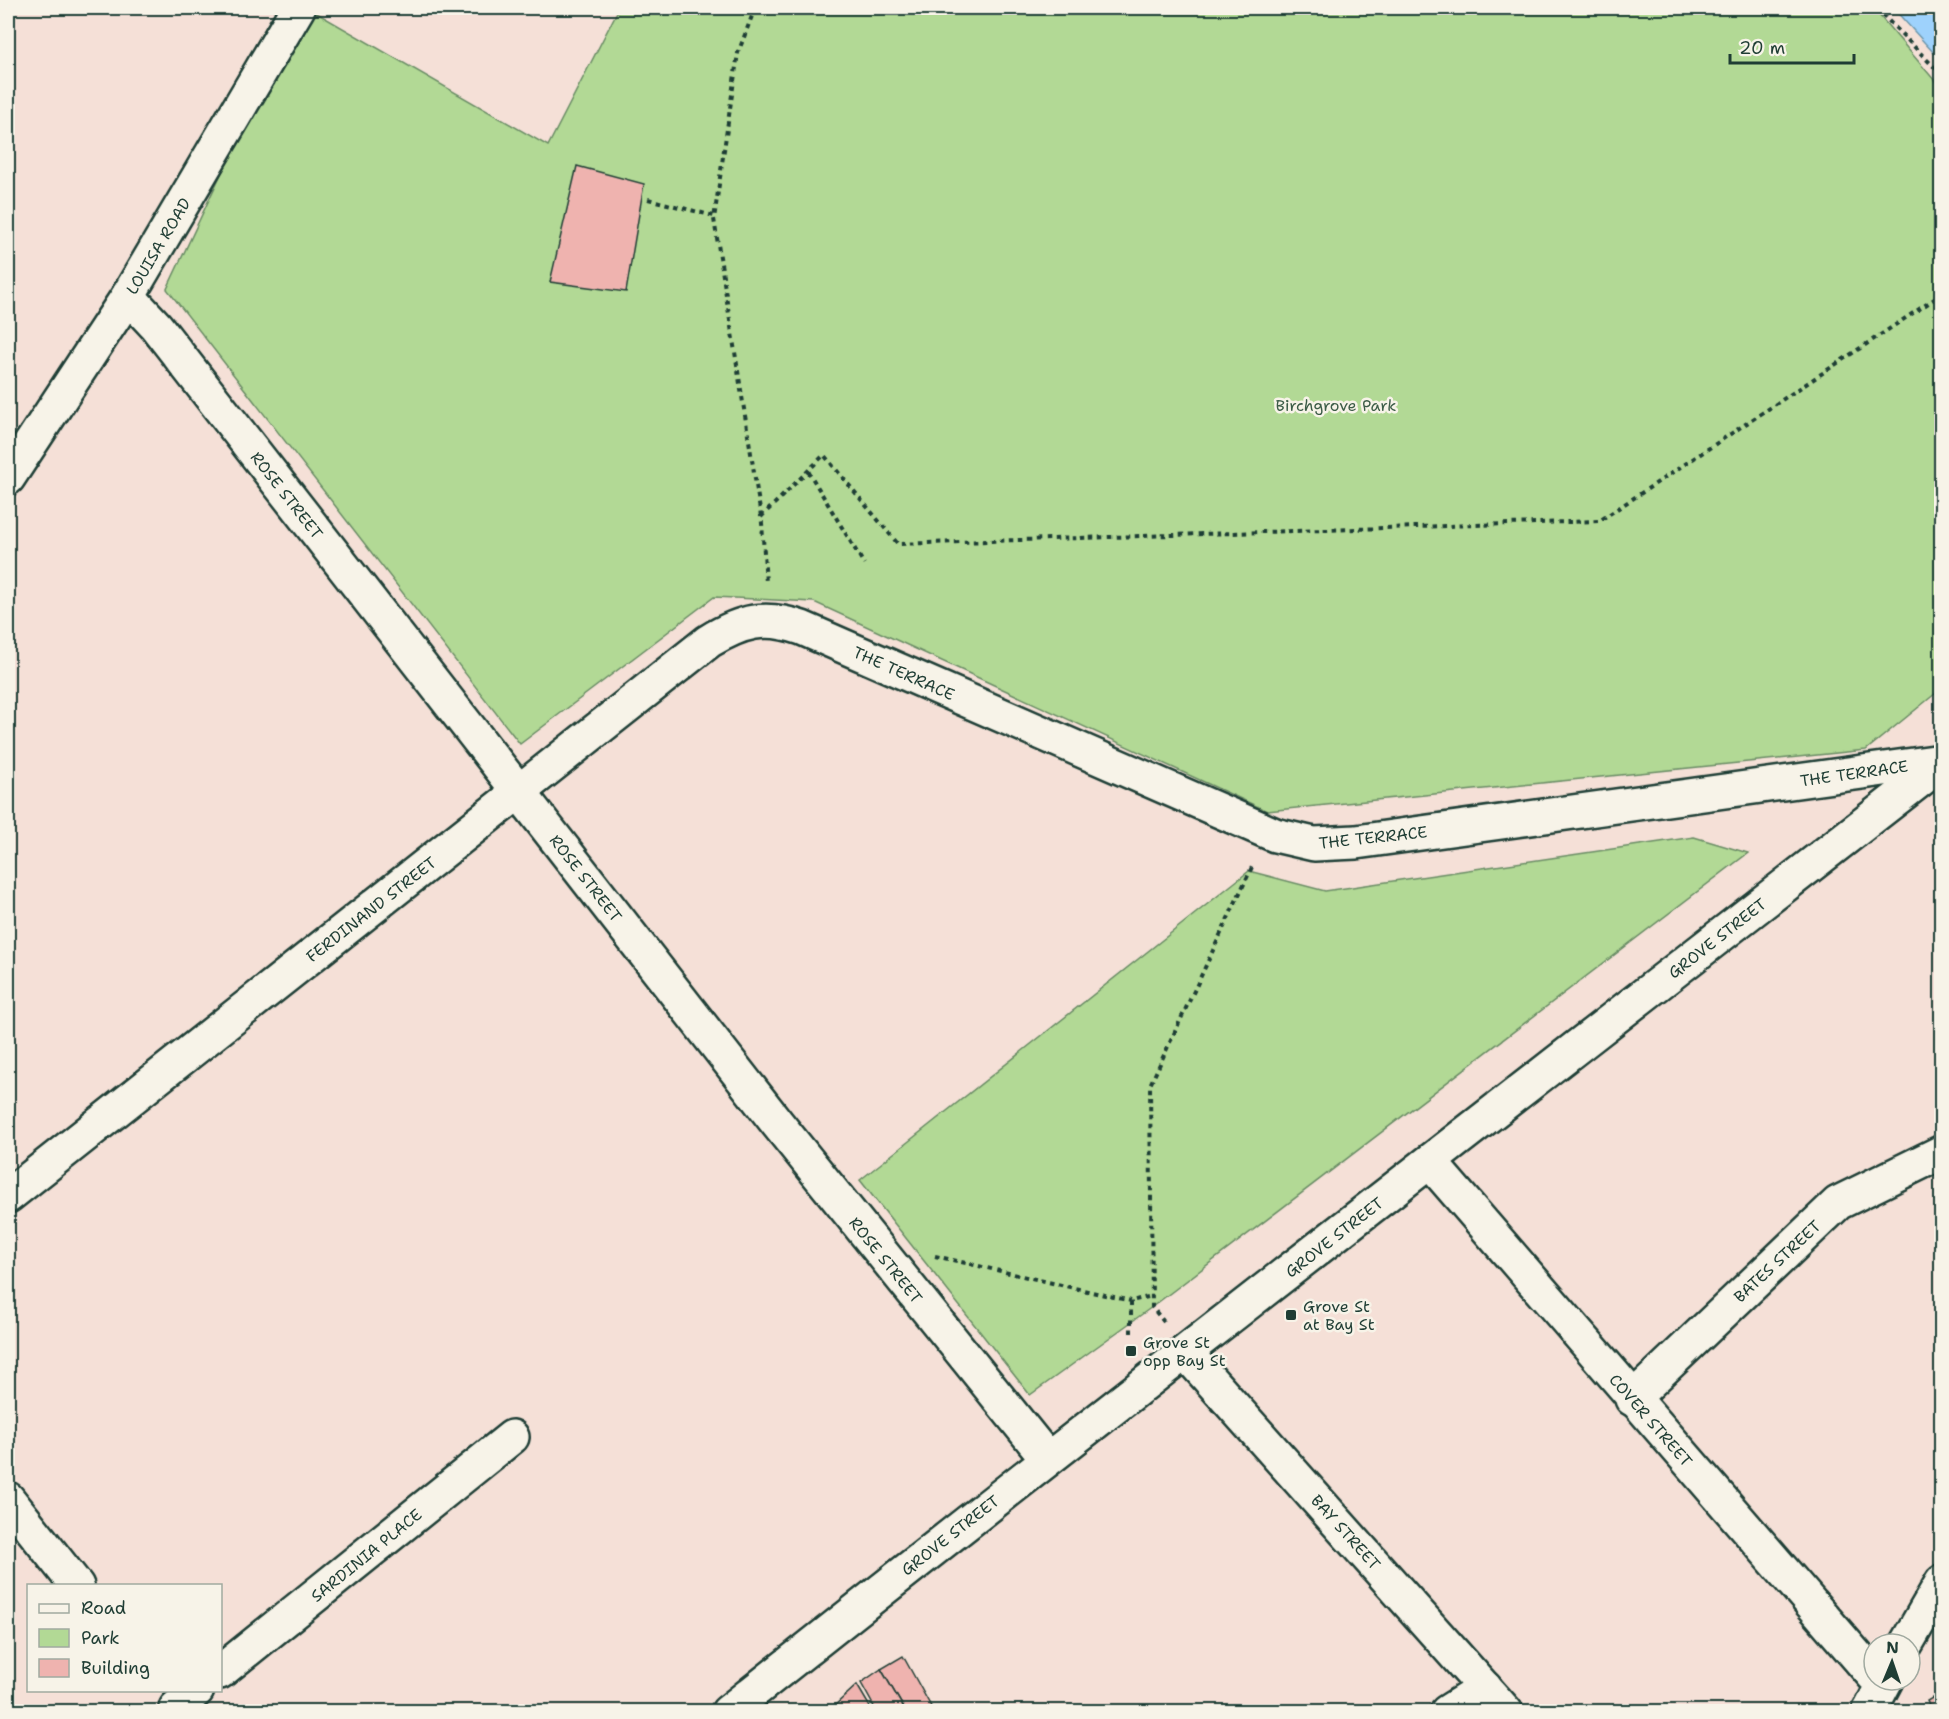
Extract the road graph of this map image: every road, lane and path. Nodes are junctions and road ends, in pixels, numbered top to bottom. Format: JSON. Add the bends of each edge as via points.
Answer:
{"nodes":[{"id":1,"x":298,"y":8,"type":"edge"},
{"id":2,"x":755,"y":8,"type":"edge"},
{"id":3,"x":1876,"y":8,"type":"edge"},
{"id":4,"x":1941,"y":75,"type":"edge"},
{"id":5,"x":648,"y":199,"type":"dead end"},
{"id":6,"x":714,"y":216,"type":"junction"},
{"id":7,"x":1941,"y":294,"type":"edge"},
{"id":8,"x":128,"y":296,"type":"junction"},
{"id":9,"x":808,"y":471,"type":"junction"},
{"id":10,"x":8,"y":478,"type":"edge"},
{"id":11,"x":761,"y":517,"type":"junction"},
{"id":12,"x":864,"y":564,"type":"dead end"},
{"id":13,"x":768,"y":620,"type":"junction"},
{"id":14,"x":736,"y":624,"type":"joint"},
{"id":15,"x":1941,"y":762,"type":"edge"},
{"id":16,"x":520,"y":791,"type":"junction"},
{"id":17,"x":1275,"y":835,"type":"junction"},
{"id":18,"x":1941,"y":1152,"type":"edge"},
{"id":19,"x":1430,"y":1162,"type":"junction"},
{"id":20,"x":8,"y":1196,"type":"edge"},
{"id":21,"x":926,"y":1254,"type":"dead end"},
{"id":22,"x":1152,"y":1296,"type":"junction"},
{"id":23,"x":1131,"y":1301,"type":"junction"},
{"id":24,"x":1131,"y":1333,"type":"dead end"},
{"id":25,"x":1186,"y":1353,"type":"junction"},
{"id":26,"x":1632,"y":1399,"type":"junction"},
{"id":27,"x":512,"y":1437,"type":"dead end"},
{"id":28,"x":1047,"y":1458,"type":"junction"},
{"id":29,"x":8,"y":1499,"type":"edge"},
{"id":30,"x":1941,"y":1582,"type":"edge"},
{"id":31,"x":75,"y":1584,"type":"edge"},
{"id":32,"x":1913,"y":1632,"type":"edge"},
{"id":33,"x":1862,"y":1668,"type":"edge"},
{"id":34,"x":222,"y":1670,"type":"edge"},
{"id":35,"x":1496,"y":1700,"type":"edge"},
{"id":36,"x":728,"y":1712,"type":"edge"},
{"id":37,"x":1447,"y":1712,"type":"edge"}],
"edges":[{"from":1,"to":8,"type":"street","name":"LOUISA ROAD"},
{"from":2,"to":6,"type":"path","via":[[738,53]]},
{"from":3,"to":4,"type":"path"},
{"from":5,"to":6,"type":"path"},
{"from":6,"to":11,"type":"path"},
{"from":7,"to":9,"type":"path","via":[[1599,521],[898,544],[824,455]]},
{"from":8,"to":10,"type":"street","name":"LOUISA ROAD"},
{"from":8,"to":16,"type":"street","name":"ROSE STREET","via":[[156,326]]},
{"from":9,"to":11,"type":"path"},
{"from":9,"to":12,"type":"path"},
{"from":11,"to":13,"type":"path"},
{"from":13,"to":14,"type":"street","name":"THE TERRACE"},
{"from":13,"to":17,"type":"street","name":"THE TERRACE","via":[[802,628]]},
{"from":14,"to":16,"type":"street","name":"FERDINAND STREET","via":[[709,640]]},
{"from":15,"to":17,"type":"street","name":"THE TERRACE","via":[[1356,842],[1314,844]]},
{"from":15,"to":19,"type":"street","name":"GROVE STREET"},
{"from":16,"to":20,"type":"street","name":"FERDINAND STREET"},
{"from":16,"to":28,"type":"street","name":"ROSE STREET","via":[[777,1123]]},
{"from":17,"to":22,"type":"path","via":[[1249,871],[1150,1085]]},
{"from":18,"to":26,"type":"street","name":"BATES STREET","via":[[1838,1203]]},
{"from":19,"to":25,"type":"street","name":"GROVE STREET"},
{"from":19,"to":26,"type":"street","name":"COVER STREET"},
{"from":21,"to":23,"type":"path"},
{"from":22,"to":23,"type":"path"},
{"from":22,"to":25,"type":"path","via":[[1152,1306]]},
{"from":23,"to":24,"type":"path"},
{"from":25,"to":28,"type":"street","name":"GROVE STREET"},
{"from":25,"to":35,"type":"street","name":"BAY STREET"},
{"from":26,"to":33,"type":"street","name":"COVER STREET"},
{"from":27,"to":34,"type":"street","name":"SARDINIA PLACE"},
{"from":28,"to":36,"type":"street","name":"GROVE STREET"},
{"from":29,"to":31,"type":"street"},
{"from":30,"to":32,"type":"street"},
{"from":35,"to":37,"type":"street"}]}
